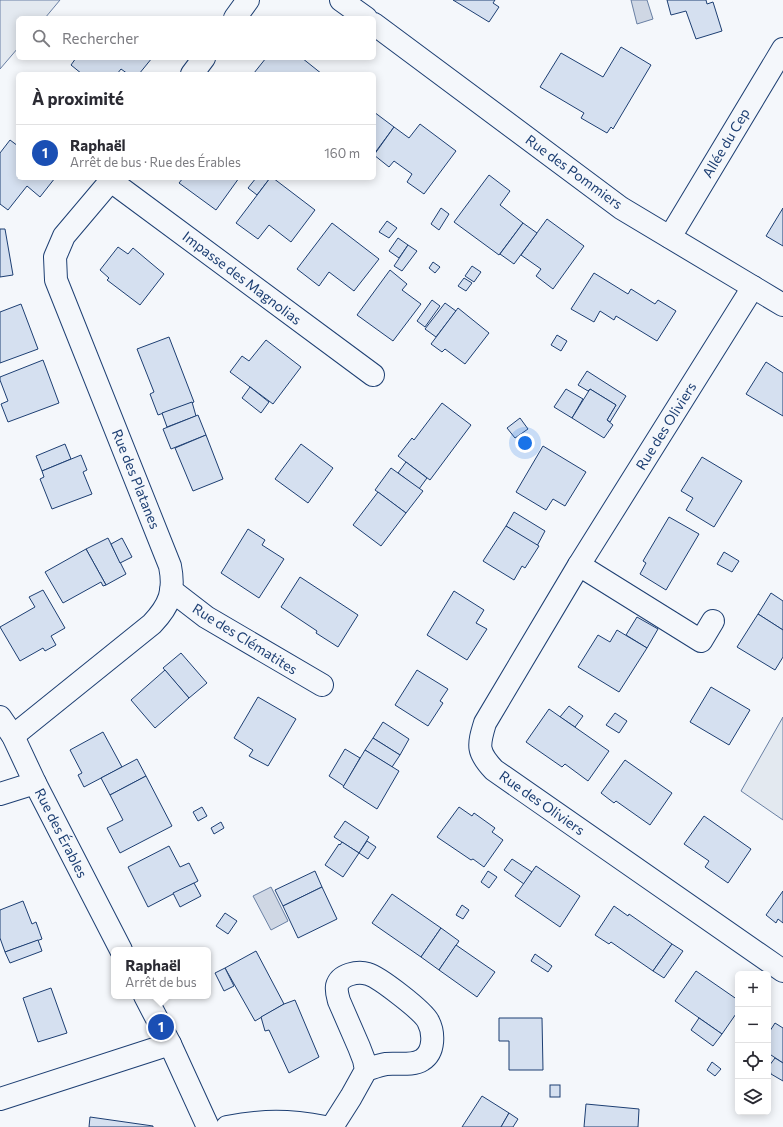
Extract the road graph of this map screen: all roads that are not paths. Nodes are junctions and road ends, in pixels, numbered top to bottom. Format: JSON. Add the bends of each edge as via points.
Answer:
{"nodes":[{"id":1,"x":248,"y":0,"type":"edge"},
{"id":2,"x":341,"y":0,"type":"edge"},
{"id":3,"x":236,"y":16,"type":"edge"},
{"id":4,"x":363,"y":16,"type":"edge"},
{"id":5,"x":376,"y":25,"type":"edge"},
{"id":6,"x":783,"y":49,"type":"edge"},
{"id":7,"x":202,"y":60,"type":"edge"},
{"id":8,"x":194,"y":72,"type":"edge"},
{"id":9,"x":111,"y":180,"type":"edge"},
{"id":10,"x":113,"y":180,"type":"edge"},
{"id":11,"x":670,"y":237,"type":"junction"},
{"id":12,"x":753,"y":287,"type":"junction"},
{"id":13,"x":783,"y":305,"type":"edge"},
{"id":14,"x":373,"y":375,"type":"dead end"},
{"id":15,"x":579,"y":565,"type":"junction"},
{"id":16,"x":171,"y":590,"type":"junction"},
{"id":17,"x":713,"y":621,"type":"dead end"},
{"id":18,"x":322,"y":685,"type":"dead end"},
{"id":19,"x":0,"y":717,"type":"edge"},
{"id":20,"x":13,"y":736,"type":"junction"},
{"id":21,"x":35,"y":783,"type":"junction"},
{"id":22,"x":0,"y":794,"type":"edge"},
{"id":23,"x":119,"y":947,"type":"edge"},
{"id":24,"x":783,"y":971,"type":"edge"},
{"id":25,"x":147,"y":999,"type":"edge"},
{"id":26,"x":170,"y":1044,"type":"junction"},
{"id":27,"x":366,"y":1070,"type":"junction"},
{"id":28,"x":0,"y":1099,"type":"edge"},
{"id":29,"x":208,"y":1127,"type":"edge"},
{"id":30,"x":227,"y":1127,"type":"edge"},
{"id":31,"x":325,"y":1127,"type":"edge"},
{"id":32,"x":332,"y":1127,"type":"edge"}],
"edges":[{"from":1,"to":3,"type":"street"},
{"from":2,"to":4,"type":"street"},
{"from":5,"to":11,"type":"street","name":"Rue des Pommiers","via":[[621,208]]},
{"from":6,"to":11,"type":"street","name":"Allée du Cep"},
{"from":7,"to":8,"type":"street"},
{"from":9,"to":16,"type":"street","name":"Rue des Platanes","via":[[64,236],[55,257],[56,280],[170,566],[173,580]]},
{"from":10,"to":14,"type":"street","name":"Impasse des Magnolias"},
{"from":11,"to":12,"type":"street","name":"Rue des Pommiers"},
{"from":12,"to":13,"type":"street","name":"Rue des Pommiers"},
{"from":12,"to":15,"type":"street","name":"Rue des Oliviers"},
{"from":15,"to":17,"type":"street","via":[[701,641]]},
{"from":15,"to":24,"type":"street","name":"Rue des Oliviers","via":[[485,723],[480,738],[480,752],[494,770]]},
{"from":16,"to":18,"type":"street","name":"Rue des Clématites","via":[[206,617]]},
{"from":16,"to":20,"type":"street","name":"Rue des Platanes","via":[[163,612],[152,624]]},
{"from":19,"to":20,"type":"street","name":"Rue des Érables"},
{"from":20,"to":21,"type":"street","name":"Rue des Érables"},
{"from":21,"to":22,"type":"street"},
{"from":21,"to":23,"type":"street","name":"Rue des Érables"},
{"from":25,"to":26,"type":"street"},
{"from":26,"to":28,"type":"street"},
{"from":26,"to":29,"type":"street"},
{"from":27,"to":27,"type":"street","via":[[386,1064],[422,1060],[428,1054],[432,1032],[427,1019],[416,1008],[378,979],[368,974],[349,974],[337,986],[337,994]]},
{"from":27,"to":32,"type":"street"},
{"from":30,"to":31,"type":"street","via":[[270,1121]]}]}
